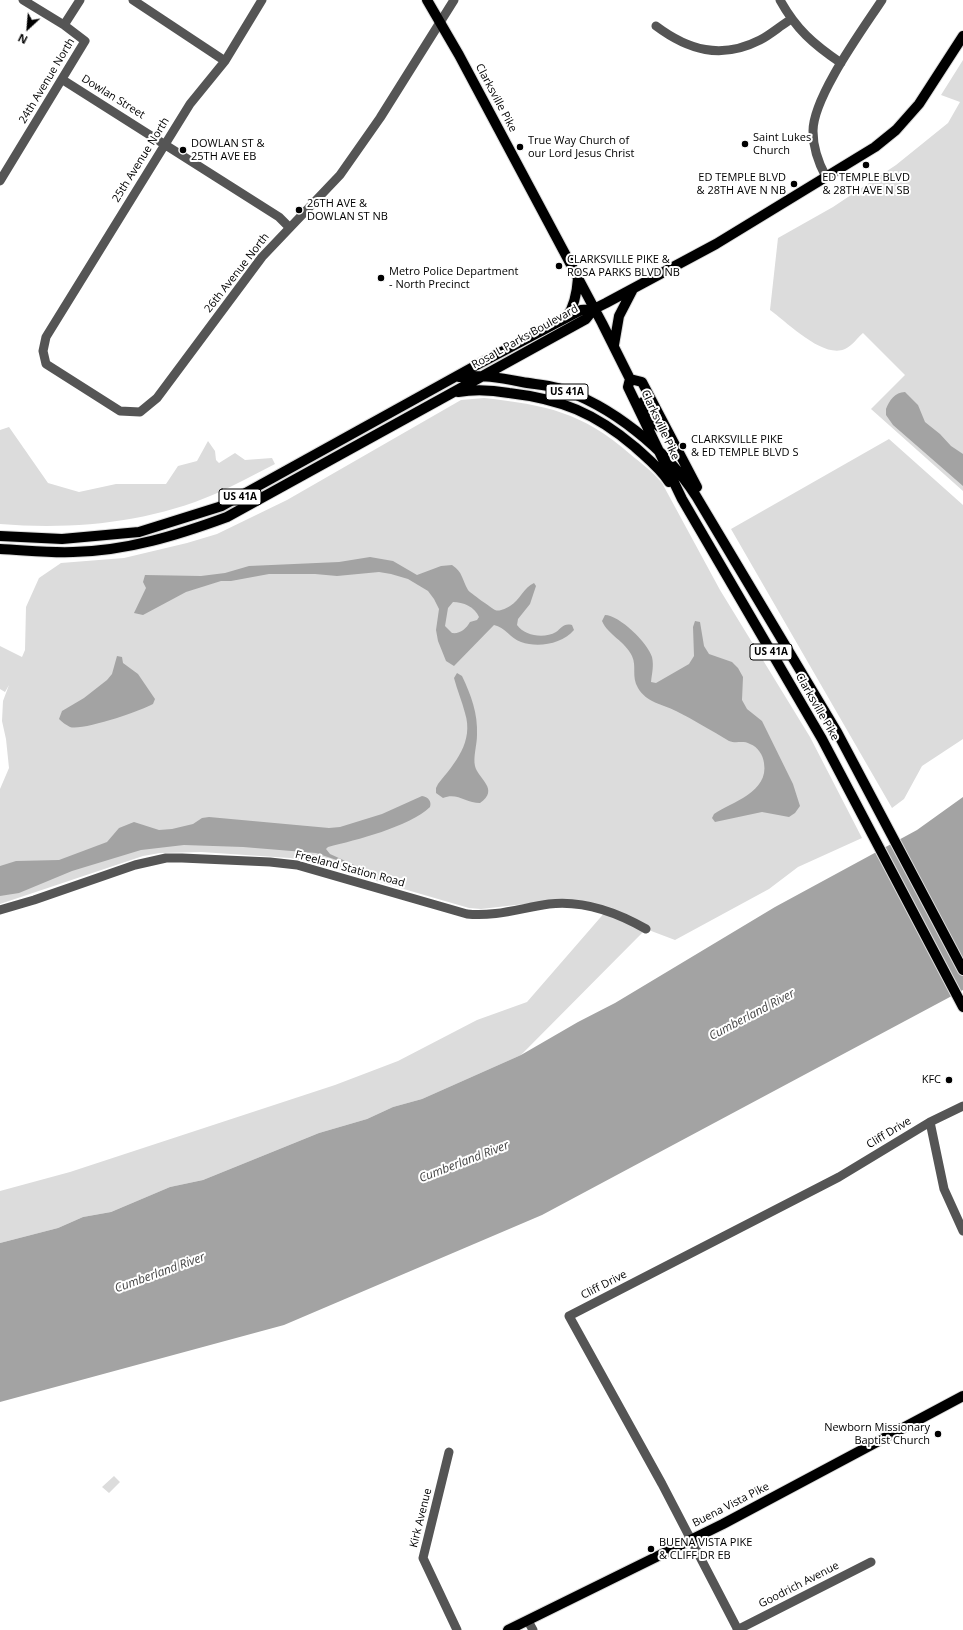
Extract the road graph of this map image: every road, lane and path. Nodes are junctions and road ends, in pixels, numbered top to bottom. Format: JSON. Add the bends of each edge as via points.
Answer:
{"nodes":[{"id":1,"x":23,"y":0,"type":"edge"},
{"id":2,"x":80,"y":0,"type":"edge"},
{"id":3,"x":133,"y":0,"type":"edge"},
{"id":4,"x":262,"y":0,"type":"edge"},
{"id":5,"x":427,"y":0,"type":"edge"},
{"id":6,"x":454,"y":0,"type":"edge"},
{"id":7,"x":780,"y":0,"type":"edge"},
{"id":8,"x":882,"y":0,"type":"edge"},
{"id":9,"x":790,"y":20,"type":"junction"},
{"id":10,"x":441,"y":22,"type":"junction"},
{"id":11,"x":64,"y":25,"type":"junction"},
{"id":12,"x":656,"y":26,"type":"dead end"},
{"id":13,"x":963,"y":36,"type":"edge"},
{"id":14,"x":225,"y":61,"type":"junction"},
{"id":15,"x":841,"y":63,"type":"junction"},
{"id":16,"x":63,"y":80,"type":"junction"},
{"id":17,"x":165,"y":144,"type":"junction"},
{"id":18,"x":826,"y":177,"type":"junction"},
{"id":19,"x":0,"y":182,"type":"edge"},
{"id":20,"x":289,"y":227,"type":"junction"},
{"id":21,"x":578,"y":278,"type":"junction"},
{"id":22,"x":635,"y":287,"type":"junction"},
{"id":23,"x":594,"y":309,"type":"junction"},
{"id":24,"x":567,"y":317,"type":"junction"},
{"id":25,"x":614,"y":345,"type":"junction"},
{"id":26,"x":481,"y":376,"type":"junction"},
{"id":27,"x":455,"y":377,"type":"junction"},
{"id":28,"x":629,"y":383,"type":"junction"},
{"id":29,"x":450,"y":394,"type":"junction"},
{"id":30,"x":128,"y":413,"type":"joint"},
{"id":31,"x":661,"y":454,"type":"junction"},
{"id":32,"x":696,"y":496,"type":"junction"},
{"id":33,"x":682,"y":499,"type":"junction"},
{"id":34,"x":0,"y":536,"type":"edge"},
{"id":35,"x":0,"y":549,"type":"edge"},
{"id":36,"x":0,"y":910,"type":"edge"},
{"id":37,"x":646,"y":929,"type":"dead end"},
{"id":38,"x":963,"y":970,"type":"edge"},
{"id":39,"x":963,"y":1007,"type":"edge"},
{"id":40,"x":963,"y":1106,"type":"edge"},
{"id":41,"x":930,"y":1122,"type":"junction"},
{"id":42,"x":963,"y":1230,"type":"edge"},
{"id":43,"x":963,"y":1396,"type":"edge"},
{"id":44,"x":449,"y":1452,"type":"dead end"},
{"id":45,"x":690,"y":1539,"type":"junction"},
{"id":46,"x":871,"y":1562,"type":"dead end"},
{"id":47,"x":531,"y":1626,"type":"edge"},
{"id":48,"x":457,"y":1630,"type":"edge"},
{"id":49,"x":508,"y":1630,"type":"edge"},
{"id":50,"x":738,"y":1630,"type":"edge"}],
"edges":[{"from":1,"to":11,"type":"street"},
{"from":2,"to":11,"type":"street","name":"24th Avenue North"},
{"from":3,"to":14,"type":"street"},
{"from":4,"to":14,"type":"street","name":"25th Avenue North"},
{"from":5,"to":10,"type":"main road","name":"Clarksville Pike"},
{"from":6,"to":10,"type":"street","name":"26th Avenue North"},
{"from":7,"to":9,"type":"street"},
{"from":8,"to":15,"type":"street"},
{"from":9,"to":12,"type":"street","via":[[754,43],[723,51],[681,43]]},
{"from":9,"to":15,"type":"street","via":[[817,47]]},
{"from":10,"to":20,"type":"street","name":"26th Avenue North","via":[[340,175]]},
{"from":10,"to":21,"type":"main road","name":"Clarksville Pike"},
{"from":11,"to":16,"type":"street","name":"24th Avenue North","via":[[85,42]]},
{"from":13,"to":18,"type":"main road","via":[[926,94],[903,123],[875,147]]},
{"from":14,"to":17,"type":"street","name":"25th Avenue North","via":[[192,102]]},
{"from":15,"to":18,"type":"street","via":[[816,111],[813,131],[818,162]]},
{"from":16,"to":17,"type":"street","name":"Dowlan Street"},
{"from":16,"to":19,"type":"street","name":"24th Avenue North"},
{"from":17,"to":20,"type":"street","name":"Dowlan Street","via":[[279,216]]},
{"from":17,"to":30,"type":"street","name":"25th Avenue North","via":[[46,337],[43,351],[46,364],[120,411]]},
{"from":18,"to":22,"type":"main road","via":[[716,244]]},
{"from":20,"to":30,"type":"street","name":"26th Avenue North","via":[[262,257],[157,398],[140,412]]},
{"from":21,"to":23,"type":"main road","name":"Clarksville Pike"},
{"from":21,"to":24,"type":"main road","via":[[578,290]]},
{"from":22,"to":23,"type":"main road"},
{"from":22,"to":25,"type":"main road","via":[[619,316]]},
{"from":23,"to":24,"type":"main road","name":"Rosa L Parks Boulevard","via":[[581,310]]},
{"from":23,"to":25,"type":"main road","name":"Clarksville Pike"},
{"from":23,"to":26,"type":"main road","name":"Rosa L Parks Boulevard","via":[[586,319]]},
{"from":24,"to":27,"type":"main road","name":"Rosa L Parks Boulevard"},
{"from":25,"to":28,"type":"main road","name":"Clarksville Pike"},
{"from":26,"to":27,"type":"main road","number":"US 41A"},
{"from":26,"to":29,"type":"main road","name":"Rosa L Parks Boulevard"},
{"from":26,"to":31,"type":"main road","number":"US 41A","via":[[557,388],[589,401],[619,419]]},
{"from":27,"to":34,"type":"main road","name":"Rosa L Parks Boulevard","number":"US 41A","via":[[222,506],[140,532],[62,539]]},
{"from":28,"to":31,"type":"main road","name":"Clarksville Pike"},
{"from":28,"to":32,"type":"main road","name":"Clarksville Pike","via":[[642,382],[698,489]]},
{"from":29,"to":33,"type":"main road","number":"US 41A","via":[[480,390],[515,393],[546,398],[584,411],[644,454]]},
{"from":29,"to":35,"type":"main road","name":"Rosa L Parks Boulevard","number":"US 41A","via":[[247,506],[188,531],[142,544],[104,550],[73,552]]},
{"from":31,"to":32,"type":"main road","number":"US 41A","via":[[681,474]]},
{"from":31,"to":33,"type":"main road","name":"Clarksville Pike"},
{"from":32,"to":38,"type":"main road","name":"Clarksville Pike","number":"US 41A","via":[[837,732]]},
{"from":33,"to":39,"type":"main road","name":"Clarksville Pike","number":"US 41A","via":[[822,739]]},
{"from":36,"to":37,"type":"street","name":"Freeland Station Road","via":[[135,865],[166,858],[204,858],[297,865],[467,914],[493,914],[550,904],[565,904],[616,913]]},
{"from":40,"to":41,"type":"street","name":"Cliff Drive"},
{"from":41,"to":42,"type":"street","via":[[944,1188]]},
{"from":41,"to":45,"type":"street","name":"Cliff Drive","via":[[839,1177],[569,1316]]},
{"from":43,"to":45,"type":"main road","name":"Buena Vista Pike","via":[[724,1524]]},
{"from":44,"to":48,"type":"street","name":"Kirk Avenue","via":[[423,1558]]},
{"from":45,"to":47,"type":"main road","name":"Buena Vista Pike"},
{"from":45,"to":50,"type":"street","name":"Cliff Drive"},
{"from":46,"to":50,"type":"street","name":"Goodrich Avenue"},
{"from":47,"to":49,"type":"main road","name":"Buena Vista Pike"}]}
